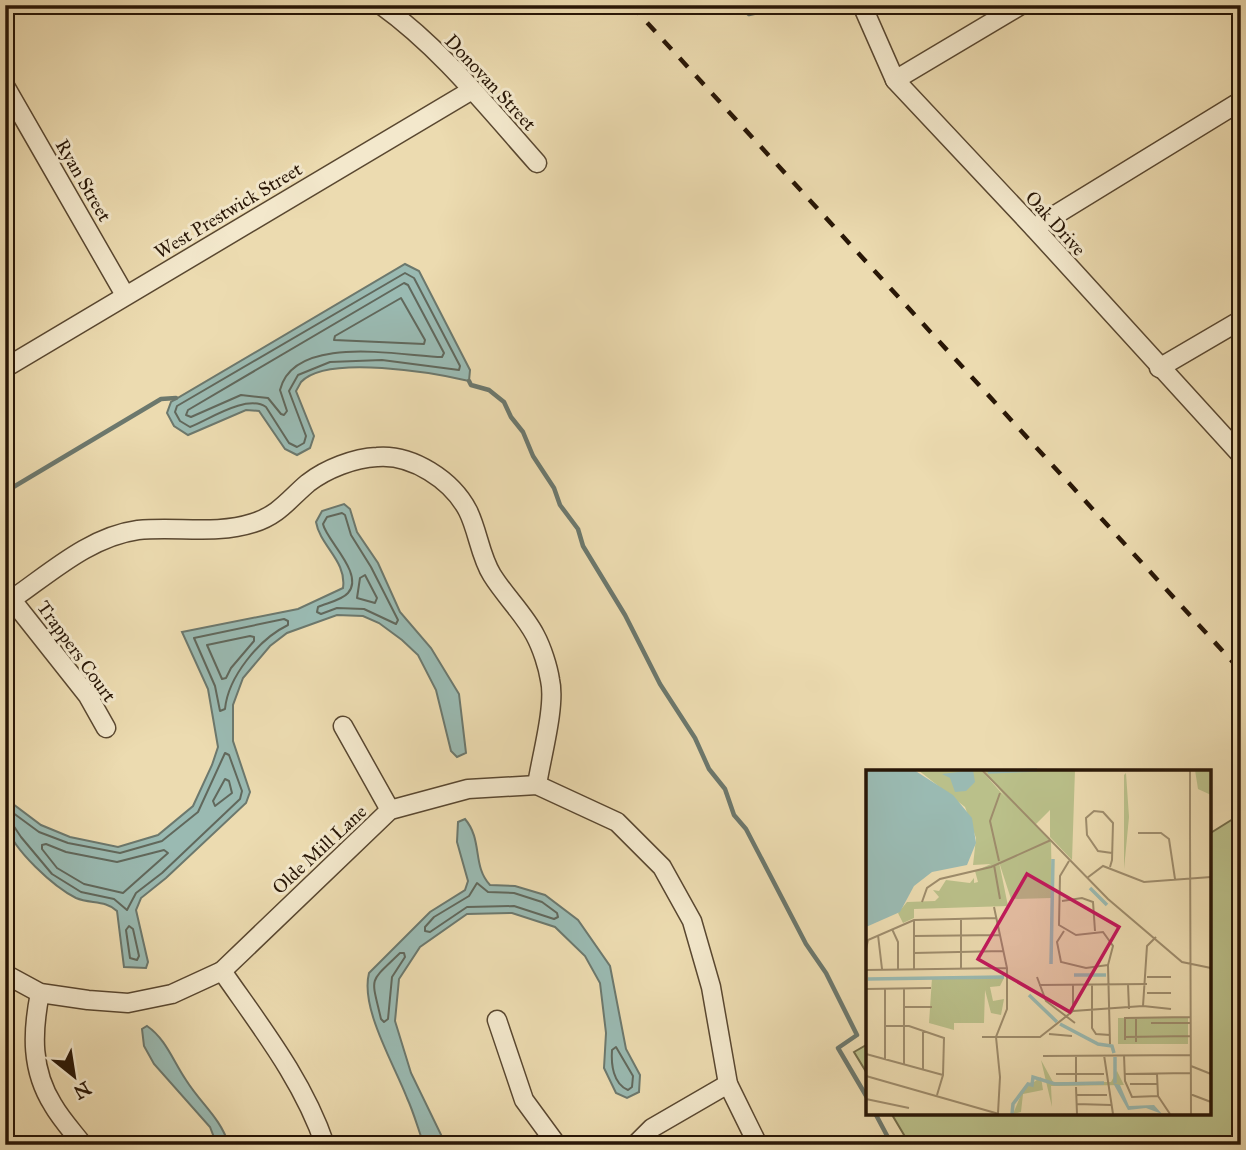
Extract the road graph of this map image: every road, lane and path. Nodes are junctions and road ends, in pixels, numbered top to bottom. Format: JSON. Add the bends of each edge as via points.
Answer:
{"nodes":[{"id":1,"x":381,"y":5,"type":"edge"},
{"id":2,"x":862,"y":5,"type":"edge"},
{"id":3,"x":1021,"y":5,"type":"edge"},
{"id":4,"x":895,"y":80,"type":"junction"},
{"id":5,"x":5,"y":86,"type":"edge"},
{"id":6,"x":472,"y":90,"type":"junction"},
{"id":7,"x":1241,"y":102,"type":"edge"},
{"id":8,"x":537,"y":163,"type":"dead end"},
{"id":9,"x":1034,"y":228,"type":"junction"},
{"id":10,"x":125,"y":295,"type":"junction"},
{"id":11,"x":1241,"y":320,"type":"edge"},
{"id":12,"x":5,"y":368,"type":"edge"},
{"id":13,"x":1159,"y":368,"type":"junction"},
{"id":14,"x":1241,"y":456,"type":"edge"},
{"id":15,"x":9,"y":602,"type":"edge"},
{"id":16,"x":343,"y":726,"type":"dead end"},
{"id":17,"x":106,"y":728,"type":"dead end"},
{"id":18,"x":537,"y":785,"type":"junction"},
{"id":19,"x":390,"y":810,"type":"junction"},
{"id":20,"x":222,"y":971,"type":"junction"},
{"id":21,"x":5,"y":974,"type":"edge"},
{"id":22,"x":40,"y":993,"type":"junction"},
{"id":23,"x":497,"y":1020,"type":"dead end"},
{"id":24,"x":728,"y":1084,"type":"junction"},
{"id":25,"x":83,"y":1145,"type":"edge"},
{"id":26,"x":324,"y":1145,"type":"edge"},
{"id":27,"x":557,"y":1145,"type":"edge"},
{"id":28,"x":635,"y":1145,"type":"edge"},
{"id":29,"x":758,"y":1145,"type":"edge"}],
"edges":[{"from":1,"to":6,"type":"street","name":"Donovan Street"},
{"from":2,"to":4,"type":"street","name":"Oak Drive"},
{"from":3,"to":4,"type":"street"},
{"from":4,"to":9,"type":"street","name":"Oak Drive"},
{"from":5,"to":10,"type":"street","name":"Ryan Street"},
{"from":6,"to":8,"type":"street","name":"Donovan Street"},
{"from":6,"to":10,"type":"street","name":"West Prestwick Street"},
{"from":7,"to":9,"type":"street"},
{"from":9,"to":13,"type":"street","name":"Oak Drive"},
{"from":10,"to":12,"type":"street","name":"West Prestwick Street"},
{"from":11,"to":13,"type":"street"},
{"from":13,"to":14,"type":"street","name":"Oak Drive"},
{"from":15,"to":17,"type":"street","name":"Trappers Court","via":[[88,696]]},
{"from":15,"to":18,"type":"street","via":[[98,542],[135,531],[221,530],[254,523],[284,508],[309,483],[340,466],[377,457],[409,461],[451,488],[467,510],[490,571],[535,635],[551,682]]},
{"from":16,"to":19,"type":"street"},
{"from":18,"to":19,"type":"street","name":"Olde Mill Lane","via":[[468,789]]},
{"from":18,"to":24,"type":"street","name":"Olde Mill Lane","via":[[617,822],[662,867],[692,922],[711,987]]},
{"from":19,"to":20,"type":"street","name":"Olde Mill Lane"},
{"from":20,"to":22,"type":"street","name":"Olde Mill Lane","via":[[172,994],[128,1003]]},
{"from":20,"to":26,"type":"street","via":[[308,1101]]},
{"from":21,"to":22,"type":"street","name":"Olde Mill Lane"},
{"from":22,"to":25,"type":"street","via":[[33,1027],[37,1068],[52,1105]]},
{"from":23,"to":27,"type":"street","via":[[524,1100]]},
{"from":24,"to":28,"type":"street","via":[[652,1128]]},
{"from":24,"to":29,"type":"street","name":"Olde Mill Lane"}]}
